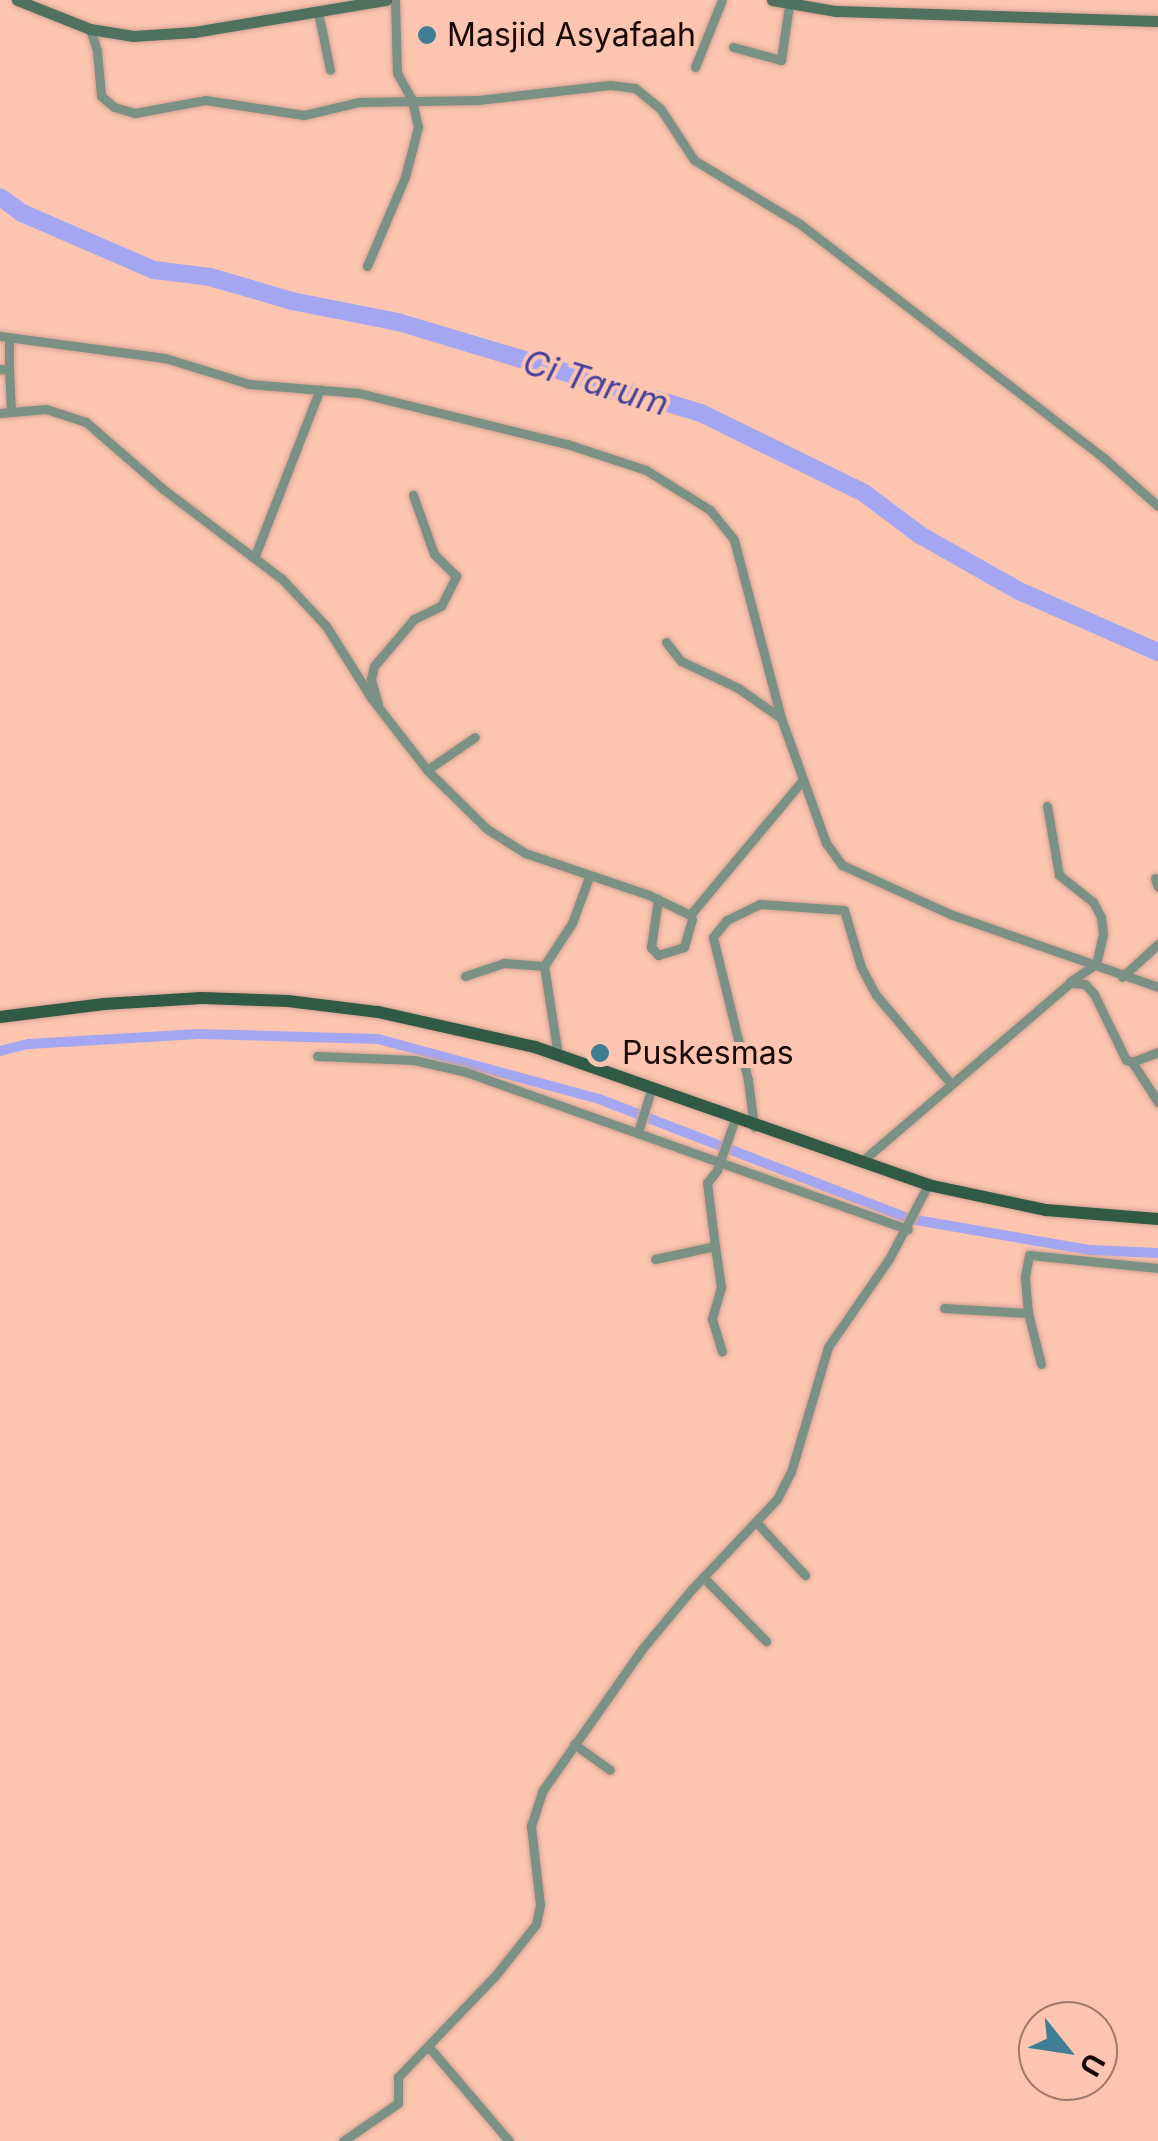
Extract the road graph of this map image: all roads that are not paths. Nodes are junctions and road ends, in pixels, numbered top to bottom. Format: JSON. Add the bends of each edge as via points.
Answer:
{"nodes":[{"id":1,"x":386,"y":0,"type":"edge"},
{"id":2,"x":395,"y":0,"type":"edge"},
{"id":3,"x":722,"y":0,"type":"edge"},
{"id":4,"x":772,"y":0,"type":"edge"},
{"id":5,"x":21,"y":1,"type":"edge"},
{"id":6,"x":789,"y":5,"type":"junction"},
{"id":7,"x":315,"y":8,"type":"edge"},
{"id":8,"x":1158,"y":22,"type":"edge"},
{"id":9,"x":90,"y":28,"type":"junction"},
{"id":10,"x":733,"y":47,"type":"dead end"},
{"id":11,"x":695,"y":67,"type":"dead end"},
{"id":12,"x":330,"y":70,"type":"dead end"},
{"id":13,"x":408,"y":100,"type":"junction"},
{"id":14,"x":367,"y":266,"type":"dead end"},
{"id":15,"x":5,"y":336,"type":"edge"},
{"id":16,"x":5,"y":369,"type":"edge"},
{"id":17,"x":320,"y":389,"type":"junction"},
{"id":18,"x":6,"y":412,"type":"edge"},
{"id":19,"x":412,"y":494,"type":"dead end"},
{"id":20,"x":1158,"y":506,"type":"edge"},
{"id":21,"x":254,"y":558,"type":"junction"},
{"id":22,"x":666,"y":642,"type":"dead end"},
{"id":23,"x":374,"y":666,"type":"junction"},
{"id":24,"x":351,"y":668,"type":"junction"},
{"id":25,"x":378,"y":707,"type":"junction"},
{"id":26,"x":781,"y":718,"type":"junction"},
{"id":27,"x":476,"y":737,"type":"dead end"},
{"id":28,"x":427,"y":770,"type":"junction"},
{"id":29,"x":803,"y":780,"type":"junction"},
{"id":30,"x":1048,"y":806,"type":"dead end"},
{"id":31,"x":588,"y":877,"type":"junction"},
{"id":32,"x":658,"y":899,"type":"junction"},
{"id":33,"x":691,"y":917,"type":"junction"},
{"id":34,"x":714,"y":934,"type":"junction"},
{"id":35,"x":1157,"y":946,"type":"edge"},
{"id":36,"x":544,"y":966,"type":"junction"},
{"id":37,"x":1094,"y":968,"type":"junction"},
{"id":38,"x":464,"y":976,"type":"dead end"},
{"id":39,"x":1122,"y":977,"type":"junction"},
{"id":40,"x":1066,"y":984,"type":"junction"},
{"id":41,"x":1158,"y":987,"type":"edge"},
{"id":42,"x":0,"y":1017,"type":"edge"},
{"id":43,"x":1158,"y":1052,"type":"edge"},
{"id":44,"x":558,"y":1055,"type":"junction"},
{"id":45,"x":316,"y":1056,"type":"dead end"},
{"id":46,"x":1132,"y":1062,"type":"junction"},
{"id":47,"x":950,"y":1083,"type":"junction"},
{"id":48,"x":650,"y":1093,"type":"junction"},
{"id":49,"x":1158,"y":1102,"type":"edge"},
{"id":50,"x":734,"y":1124,"type":"junction"},
{"id":51,"x":754,"y":1127,"type":"junction"},
{"id":52,"x":639,"y":1128,"type":"junction"},
{"id":53,"x":721,"y":1160,"type":"junction"},
{"id":54,"x":861,"y":1162,"type":"junction"},
{"id":55,"x":925,"y":1191,"type":"junction"},
{"id":56,"x":1158,"y":1219,"type":"edge"},
{"id":57,"x":909,"y":1227,"type":"junction"},
{"id":58,"x":715,"y":1246,"type":"junction"},
{"id":59,"x":655,"y":1259,"type":"dead end"},
{"id":60,"x":1158,"y":1268,"type":"edge"},
{"id":61,"x":944,"y":1308,"type":"dead end"},
{"id":62,"x":1028,"y":1313,"type":"junction"},
{"id":63,"x":722,"y":1352,"type":"dead end"},
{"id":64,"x":1041,"y":1364,"type":"dead end"},
{"id":65,"x":757,"y":1524,"type":"junction"},
{"id":66,"x":805,"y":1575,"type":"dead end"},
{"id":67,"x":703,"y":1577,"type":"junction"},
{"id":68,"x":766,"y":1641,"type":"dead end"},
{"id":69,"x":574,"y":1744,"type":"junction"},
{"id":70,"x":610,"y":1770,"type":"dead end"},
{"id":71,"x":428,"y":2046,"type":"junction"},
{"id":72,"x":343,"y":2141,"type":"edge"},
{"id":73,"x":509,"y":2141,"type":"edge"}],
"edges":[{"from":1,"to":7,"type":"main road"},
{"from":2,"to":13,"type":"street","via":[[397,73]]},
{"from":3,"to":11,"type":"street"},
{"from":4,"to":6,"type":"main road"},
{"from":5,"to":9,"type":"main road"},
{"from":6,"to":8,"type":"main road","via":[[983,19]]},
{"from":6,"to":10,"type":"street","via":[[782,60]]},
{"from":7,"to":9,"type":"main road","via":[[194,32],[119,36]]},
{"from":7,"to":12,"type":"street"},
{"from":9,"to":13,"type":"street","via":[[100,96],[126,110],[227,100],[304,115]]},
{"from":13,"to":14,"type":"street","via":[[418,127],[414,145]]},
{"from":13,"to":20,"type":"street","via":[[478,100],[610,85],[642,91],[694,160],[800,224]]},
{"from":15,"to":16,"type":"street"},
{"from":15,"to":17,"type":"street","via":[[165,358],[230,381]]},
{"from":16,"to":18,"type":"street"},
{"from":17,"to":21,"type":"street"},
{"from":17,"to":26,"type":"street","via":[[392,400],[624,460],[710,510],[734,540]]},
{"from":18,"to":21,"type":"street","via":[[46,409],[86,422]]},
{"from":19,"to":23,"type":"street","via":[[434,554],[456,576],[441,606],[414,619]]},
{"from":21,"to":24,"type":"street","via":[[314,610]]},
{"from":22,"to":26,"type":"street","via":[[680,661]]},
{"from":23,"to":24,"type":"street"},
{"from":23,"to":25,"type":"street"},
{"from":24,"to":25,"type":"street"},
{"from":25,"to":28,"type":"street"},
{"from":26,"to":29,"type":"street"},
{"from":27,"to":28,"type":"street"},
{"from":28,"to":31,"type":"street","via":[[499,838]]},
{"from":29,"to":33,"type":"street"},
{"from":29,"to":37,"type":"street","via":[[826,843],[853,872]]},
{"from":30,"to":37,"type":"street","via":[[1059,875],[1101,917]]},
{"from":31,"to":32,"type":"street"},
{"from":31,"to":36,"type":"street","via":[[572,923]]},
{"from":32,"to":33,"type":"street"},
{"from":32,"to":33,"type":"street","via":[[651,948],[658,955],[684,947]]},
{"from":33,"to":34,"type":"street"},
{"from":34,"to":47,"type":"street","via":[[760,904],[842,908],[876,996]]},
{"from":34,"to":51,"type":"street"},
{"from":35,"to":39,"type":"street"},
{"from":36,"to":38,"type":"street","via":[[504,962]]},
{"from":36,"to":44,"type":"street"},
{"from":37,"to":39,"type":"street"},
{"from":37,"to":40,"type":"street"},
{"from":39,"to":41,"type":"street"},
{"from":40,"to":46,"type":"street","via":[[1085,984]]},
{"from":40,"to":47,"type":"street"},
{"from":42,"to":44,"type":"main road","via":[[160,1000],[288,1001],[433,1022]]},
{"from":43,"to":46,"type":"street"},
{"from":44,"to":48,"type":"main road"},
{"from":45,"to":52,"type":"street","via":[[437,1064]]},
{"from":46,"to":49,"type":"street"},
{"from":47,"to":54,"type":"street"},
{"from":48,"to":50,"type":"main road"},
{"from":48,"to":52,"type":"street"},
{"from":50,"to":51,"type":"main road"},
{"from":50,"to":53,"type":"street"},
{"from":51,"to":54,"type":"main road"},
{"from":52,"to":53,"type":"street"},
{"from":53,"to":57,"type":"street"},
{"from":53,"to":58,"type":"street","via":[[706,1184]]},
{"from":54,"to":55,"type":"main road"},
{"from":55,"to":56,"type":"main road"},
{"from":55,"to":57,"type":"street"},
{"from":57,"to":65,"type":"street","via":[[828,1347],[791,1472]]},
{"from":58,"to":59,"type":"street"},
{"from":58,"to":63,"type":"street","via":[[722,1287],[712,1319]]},
{"from":60,"to":62,"type":"street","via":[[1031,1254]]},
{"from":61,"to":62,"type":"street"},
{"from":62,"to":64,"type":"street"},
{"from":65,"to":66,"type":"street"},
{"from":65,"to":67,"type":"street"},
{"from":67,"to":68,"type":"street"},
{"from":67,"to":69,"type":"street"},
{"from":69,"to":70,"type":"street"},
{"from":69,"to":71,"type":"street","via":[[532,1816],[536,1924]]},
{"from":71,"to":72,"type":"street","via":[[398,2077],[398,2103]]},
{"from":71,"to":73,"type":"street"}]}
